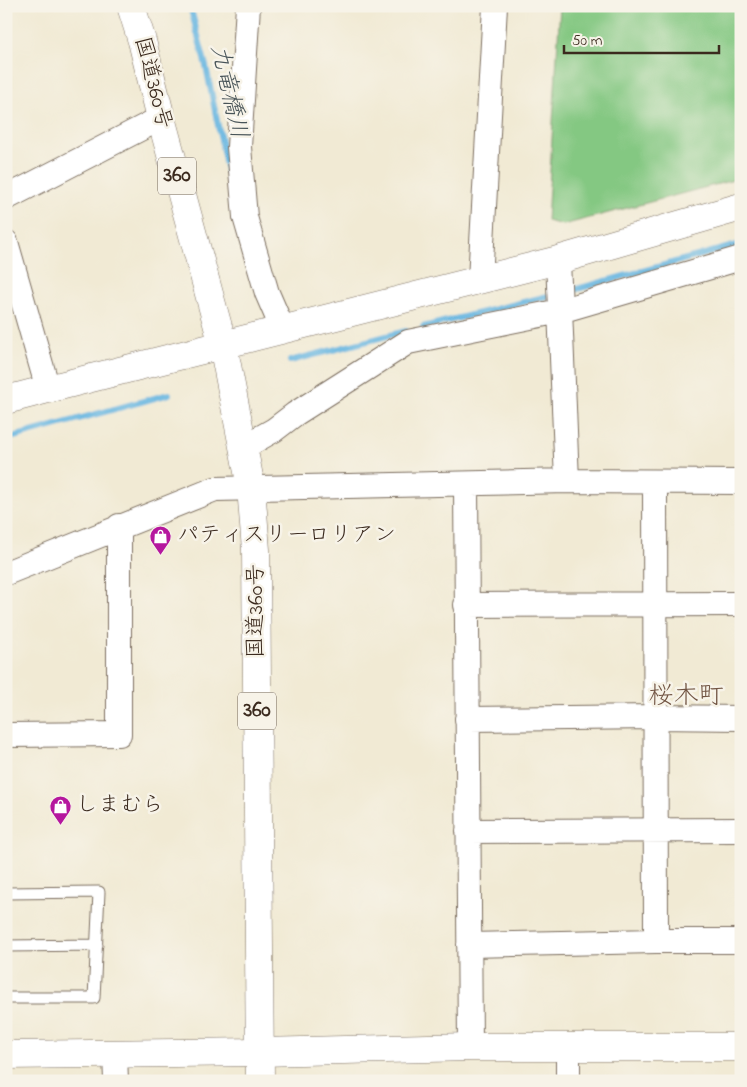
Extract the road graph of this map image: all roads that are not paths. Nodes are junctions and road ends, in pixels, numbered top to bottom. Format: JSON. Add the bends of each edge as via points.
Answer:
{"nodes":[{"id":1,"x":131,"y":6,"type":"edge"},
{"id":2,"x":248,"y":6,"type":"edge"},
{"id":3,"x":495,"y":6,"type":"edge"},
{"id":4,"x":160,"y":118,"type":"junction"},
{"id":5,"x":6,"y":198,"type":"edge"},
{"id":6,"x":741,"y":207,"type":"edge"},
{"id":7,"x":6,"y":242,"type":"edge"},
{"id":8,"x":741,"y":258,"type":"edge"},
{"id":9,"x":558,"y":260,"type":"junction"},
{"id":10,"x":480,"y":280,"type":"junction"},
{"id":11,"x":560,"y":311,"type":"junction"},
{"id":12,"x":283,"y":330,"type":"junction"},
{"id":13,"x":223,"y":344,"type":"junction"},
{"id":14,"x":48,"y":389,"type":"junction"},
{"id":15,"x":6,"y":400,"type":"edge"},
{"id":16,"x":242,"y":448,"type":"junction"},
{"id":17,"x":567,"y":481,"type":"junction"},
{"id":18,"x":655,"y":482,"type":"junction"},
{"id":19,"x":741,"y":482,"type":"edge"},
{"id":20,"x":466,"y":484,"type":"junction"},
{"id":21,"x":250,"y":487,"type":"junction"},
{"id":22,"x":119,"y":526,"type":"junction"},
{"id":23,"x":6,"y":573,"type":"edge"},
{"id":24,"x":741,"y":604,"type":"edge"},
{"id":25,"x":466,"y":605,"type":"junction"},
{"id":26,"x":655,"y":605,"type":"junction"},
{"id":27,"x":655,"y":717,"type":"junction"},
{"id":28,"x":741,"y":718,"type":"edge"},
{"id":29,"x":467,"y":719,"type":"junction"},
{"id":30,"x":6,"y":735,"type":"edge"},
{"id":31,"x":741,"y":830,"type":"edge"},
{"id":32,"x":468,"y":831,"type":"junction"},
{"id":33,"x":655,"y":831,"type":"junction"},
{"id":34,"x":6,"y":893,"type":"edge"},
{"id":35,"x":656,"y":941,"type":"junction"},
{"id":36,"x":741,"y":941,"type":"edge"},
{"id":37,"x":97,"y":945,"type":"junction"},
{"id":38,"x":469,"y":945,"type":"junction"},
{"id":39,"x":6,"y":946,"type":"edge"},
{"id":40,"x":6,"y":998,"type":"edge"},
{"id":41,"x":470,"y":1047,"type":"junction"},
{"id":42,"x":741,"y":1047,"type":"edge"},
{"id":43,"x":568,"y":1048,"type":"junction"},
{"id":44,"x":260,"y":1052,"type":"junction"},
{"id":45,"x":116,"y":1054,"type":"junction"},
{"id":46,"x":6,"y":1055,"type":"edge"},
{"id":47,"x":116,"y":1081,"type":"edge"},
{"id":48,"x":260,"y":1081,"type":"edge"},
{"id":49,"x":568,"y":1081,"type":"edge"}],
"edges":[{"from":1,"to":4,"type":"main road","name":"国道360号","number":"360"},
{"from":2,"to":12,"type":"street","via":[[240,147],[245,217],[266,293]]},
{"from":3,"to":10,"type":"street"},
{"from":4,"to":5,"type":"street"},
{"from":4,"to":13,"type":"main road","name":"国道360号","number":"360"},
{"from":6,"to":9,"type":"main road"},
{"from":7,"to":14,"type":"street"},
{"from":8,"to":11,"type":"street"},
{"from":9,"to":10,"type":"main road"},
{"from":9,"to":11,"type":"street"},
{"from":10,"to":12,"type":"main road"},
{"from":11,"to":16,"type":"street","via":[[408,342]]},
{"from":11,"to":17,"type":"street"},
{"from":12,"to":13,"type":"main road"},
{"from":13,"to":14,"type":"main road"},
{"from":13,"to":16,"type":"main road","name":"国道360号","number":"360"},
{"from":14,"to":15,"type":"main road"},
{"from":16,"to":21,"type":"main road","name":"国道360号","number":"360"},
{"from":17,"to":18,"type":"street"},
{"from":17,"to":20,"type":"street"},
{"from":18,"to":19,"type":"street"},
{"from":18,"to":26,"type":"street"},
{"from":20,"to":21,"type":"street"},
{"from":20,"to":25,"type":"street"},
{"from":21,"to":22,"type":"street","via":[[215,488]]},
{"from":21,"to":44,"type":"main road","name":"国道360号","number":"360","via":[[256,550]]},
{"from":22,"to":23,"type":"street"},
{"from":22,"to":30,"type":"street","via":[[119,734]]},
{"from":24,"to":26,"type":"street"},
{"from":25,"to":26,"type":"street"},
{"from":25,"to":29,"type":"street"},
{"from":26,"to":27,"type":"street"},
{"from":27,"to":28,"type":"street"},
{"from":27,"to":29,"type":"street"},
{"from":27,"to":33,"type":"street"},
{"from":29,"to":32,"type":"street"},
{"from":31,"to":33,"type":"street"},
{"from":32,"to":33,"type":"street"},
{"from":32,"to":38,"type":"street"},
{"from":33,"to":35,"type":"street"},
{"from":34,"to":37,"type":"lane","via":[[99,892]]},
{"from":35,"to":36,"type":"street"},
{"from":35,"to":38,"type":"street"},
{"from":37,"to":39,"type":"lane"},
{"from":37,"to":40,"type":"lane","via":[[94,998]]},
{"from":38,"to":41,"type":"street"},
{"from":41,"to":43,"type":"main road"},
{"from":41,"to":44,"type":"main road"},
{"from":42,"to":43,"type":"main road"},
{"from":43,"to":49,"type":"street"},
{"from":44,"to":45,"type":"main road"},
{"from":44,"to":48,"type":"main road","name":"国道360号","number":"360"},
{"from":45,"to":46,"type":"main road"},
{"from":45,"to":47,"type":"street"}]}
